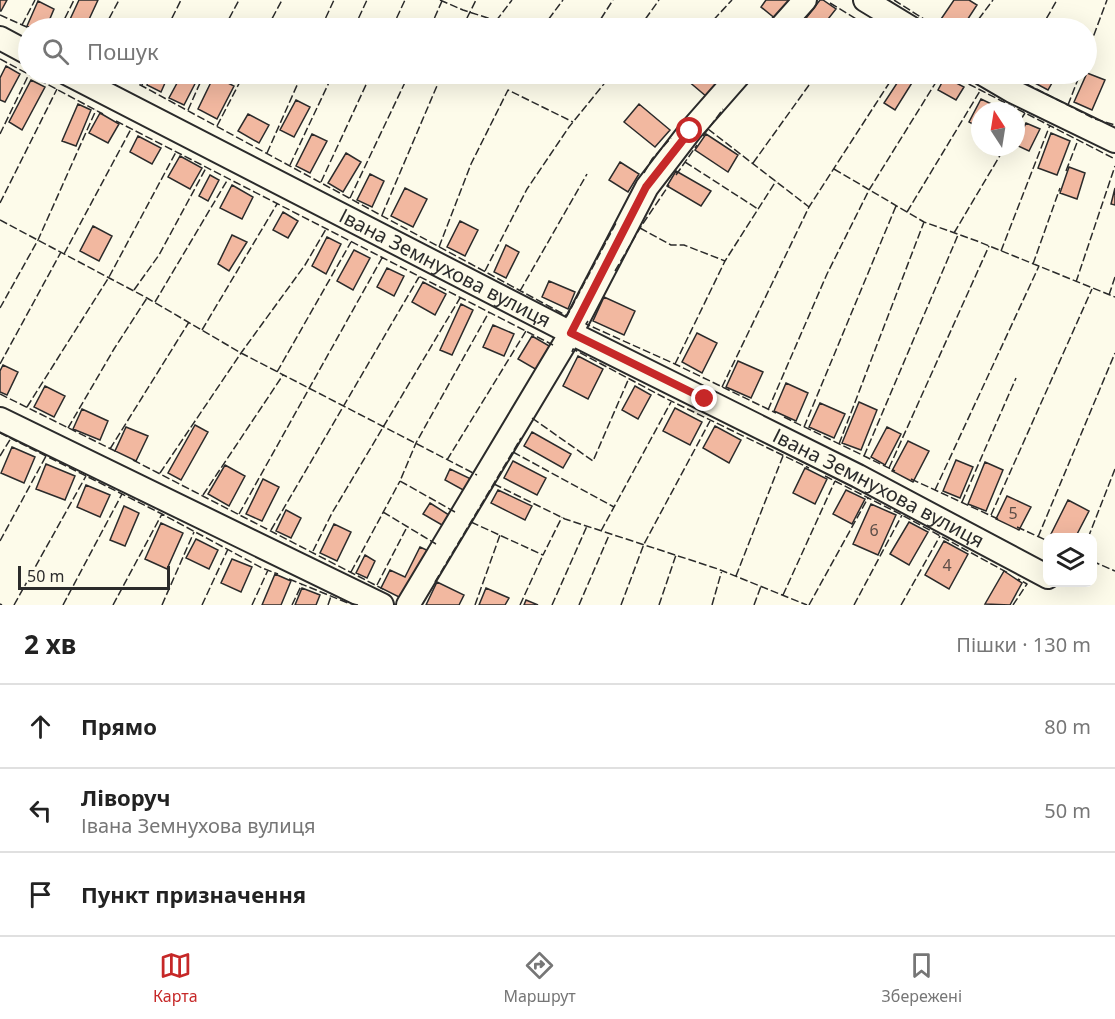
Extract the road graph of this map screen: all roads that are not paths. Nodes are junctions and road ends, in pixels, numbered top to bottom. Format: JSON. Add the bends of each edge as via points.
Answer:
{"nodes":[{"id":1,"x":805,"y":0,"type":"edge"},
{"id":2,"x":865,"y":0,"type":"edge"},
{"id":3,"x":789,"y":18,"type":"edge"},
{"id":4,"x":895,"y":18,"type":"edge"},
{"id":5,"x":0,"y":38,"type":"edge"},
{"id":6,"x":18,"y":48,"type":"edge"},
{"id":7,"x":87,"y":84,"type":"edge"},
{"id":8,"x":731,"y":84,"type":"edge"},
{"id":9,"x":999,"y":84,"type":"edge"},
{"id":10,"x":1115,"y":141,"type":"edge"},
{"id":11,"x":571,"y":333,"type":"junction"},
{"id":12,"x":0,"y":419,"type":"edge"},
{"id":13,"x":1043,"y":575,"type":"edge"},
{"id":14,"x":382,"y":605,"type":"edge"},
{"id":15,"x":408,"y":605,"type":"edge"}],
"edges":[{"from":1,"to":3,"type":"street"},
{"from":2,"to":4,"type":"street"},
{"from":5,"to":6,"type":"street"},
{"from":7,"to":11,"type":"street","name":"Івана Земнухова вулиця"},
{"from":8,"to":11,"type":"street","via":[[646,187]]},
{"from":9,"to":10,"type":"street"},
{"from":11,"to":13,"type":"street","name":"Івана Земнухова вулиця","via":[[848,471]]},
{"from":11,"to":15,"type":"street"},
{"from":12,"to":14,"type":"street"}]}
